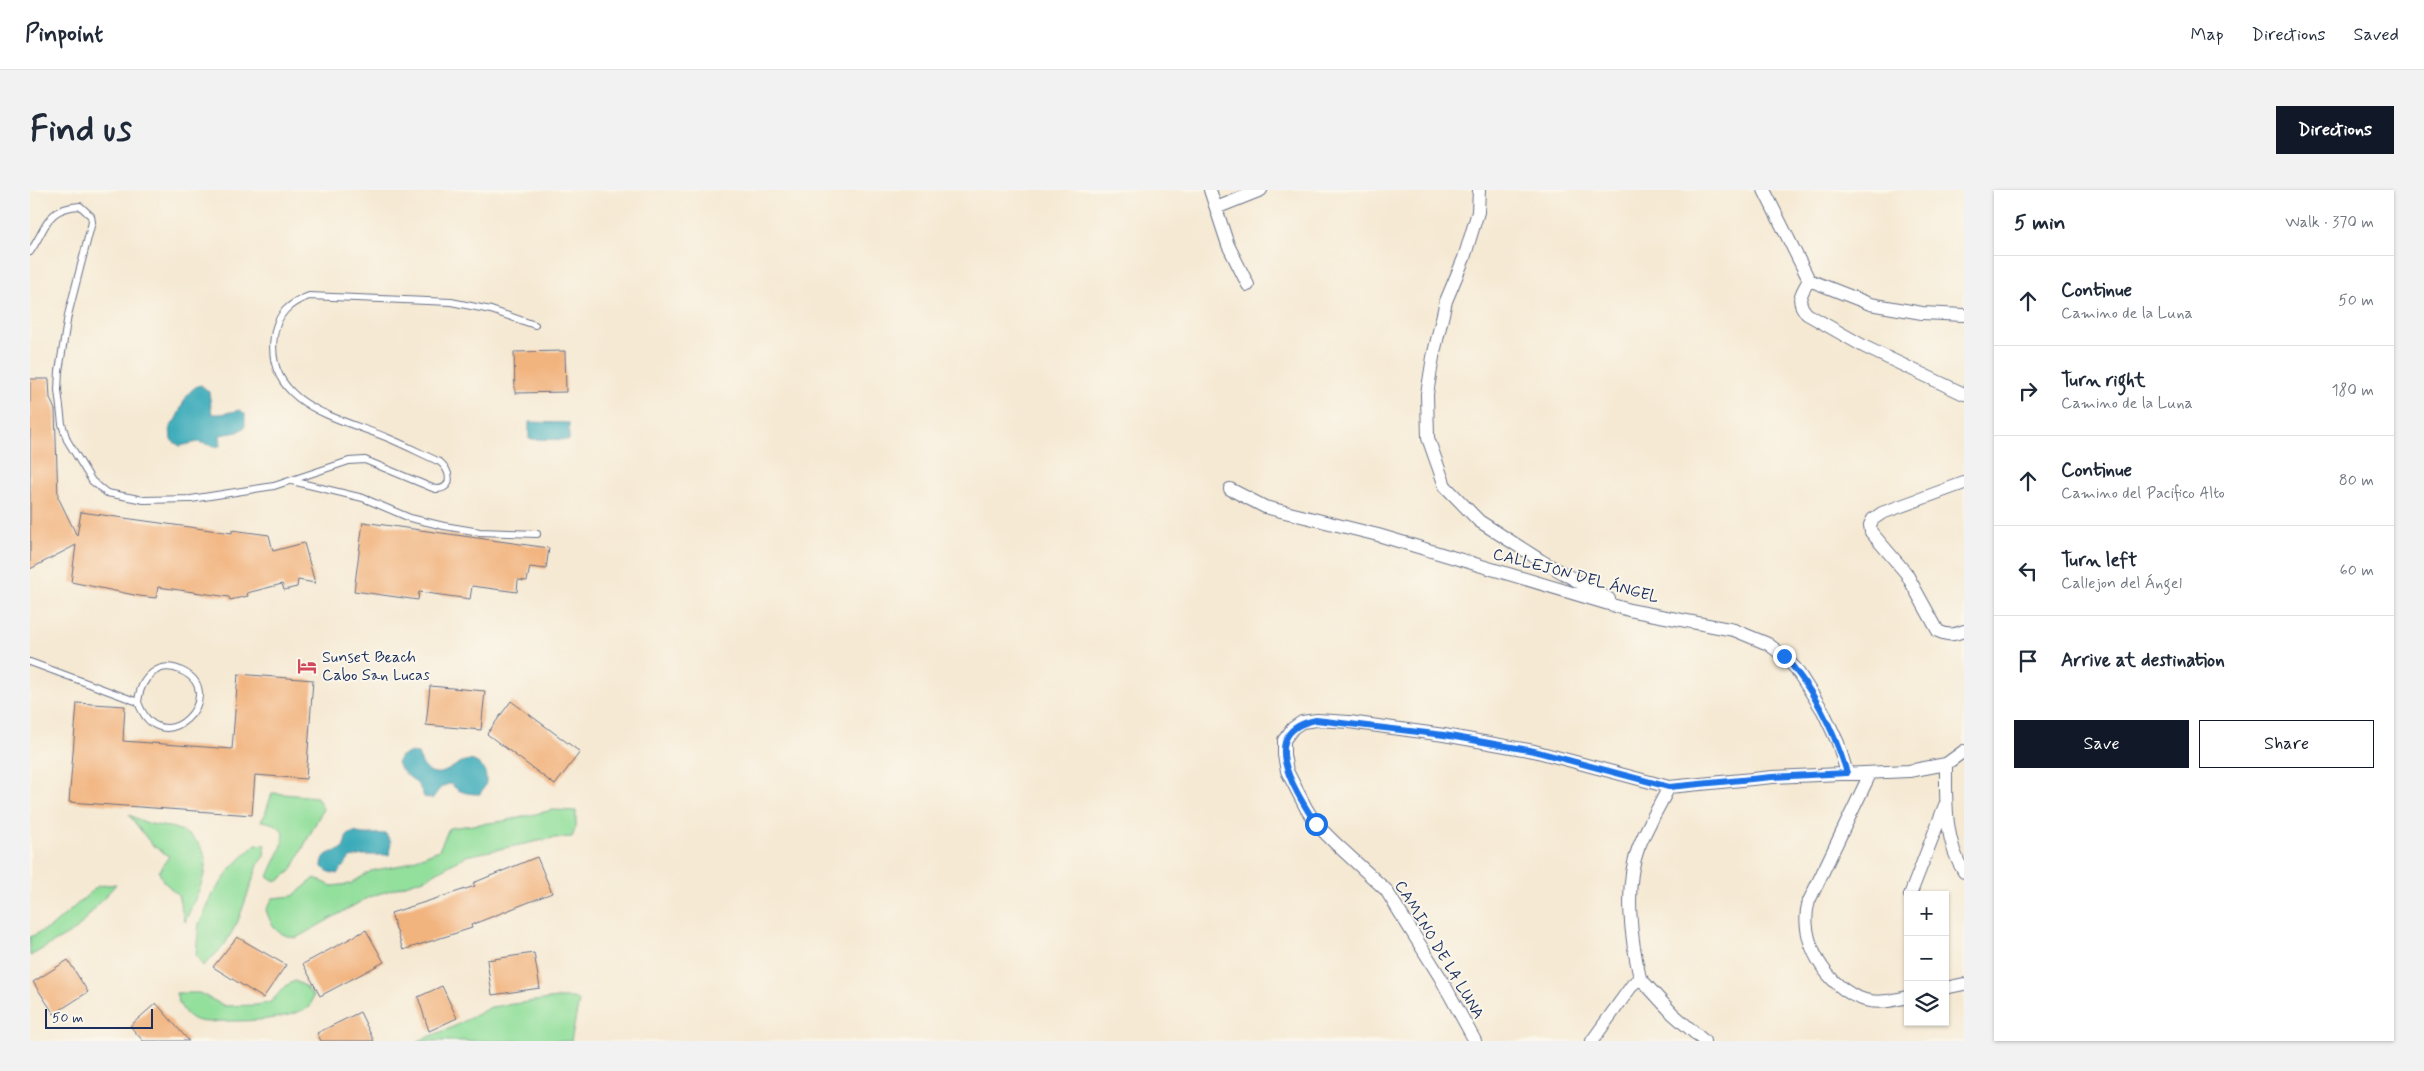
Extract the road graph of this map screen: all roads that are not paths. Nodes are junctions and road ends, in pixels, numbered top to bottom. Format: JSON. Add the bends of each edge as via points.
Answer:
{"nodes":[{"id":1,"x":1210,"y":190,"type":"edge"},
{"id":2,"x":1262,"y":190,"type":"edge"},
{"id":3,"x":1479,"y":190,"type":"edge"},
{"id":4,"x":1764,"y":190,"type":"edge"},
{"id":5,"x":1216,"y":208,"type":"junction"},
{"id":6,"x":30,"y":252,"type":"edge"},
{"id":7,"x":1810,"y":280,"type":"junction"},
{"id":8,"x":1248,"y":285,"type":"dead end"},
{"id":9,"x":1964,"y":315,"type":"edge"},
{"id":10,"x":535,"y":325,"type":"dead end"},
{"id":11,"x":1964,"y":394,"type":"edge"},
{"id":12,"x":292,"y":481,"type":"junction"},
{"id":13,"x":1964,"y":483,"type":"edge"},
{"id":14,"x":1230,"y":489,"type":"dead end"},
{"id":15,"x":537,"y":534,"type":"dead end"},
{"id":16,"x":1629,"y":610,"type":"junction"},
{"id":17,"x":1964,"y":631,"type":"edge"},
{"id":18,"x":30,"y":662,"type":"edge"},
{"id":19,"x":138,"y":702,"type":"junction"},
{"id":20,"x":1964,"y":751,"type":"edge"},
{"id":21,"x":1946,"y":764,"type":"junction"},
{"id":22,"x":1847,"y":773,"type":"junction"},
{"id":23,"x":1870,"y":774,"type":"junction"},
{"id":24,"x":1669,"y":787,"type":"junction"},
{"id":25,"x":1946,"y":802,"type":"junction"},
{"id":26,"x":1964,"y":872,"type":"edge"},
{"id":27,"x":1911,"y":891,"type":"edge"},
{"id":28,"x":1640,"y":978,"type":"junction"},
{"id":29,"x":1964,"y":984,"type":"edge"},
{"id":30,"x":1949,"y":987,"type":"edge"},
{"id":31,"x":1904,"y":998,"type":"edge"},
{"id":32,"x":1475,"y":1041,"type":"edge"},
{"id":33,"x":1592,"y":1041,"type":"edge"},
{"id":34,"x":1704,"y":1041,"type":"edge"}],
"edges":[{"from":1,"to":5,"type":"street"},
{"from":2,"to":5,"type":"street"},
{"from":3,"to":16,"type":"street","via":[[1478,212],[1446,301],[1427,394],[1428,438],[1445,486],[1478,522]]},
{"from":4,"to":7,"type":"street"},
{"from":5,"to":8,"type":"street","via":[[1228,245]]},
{"from":6,"to":12,"type":"lane","via":[[46,222],[62,208],[80,206],[91,216],[68,315],[58,390],[66,440],[92,481],[107,493],[144,500],[191,499]]},
{"from":7,"to":9,"type":"street","via":[[1870,304],[1922,313]]},
{"from":7,"to":11,"type":"street","via":[[1799,296],[1800,306],[1807,314],[1865,347]]},
{"from":10,"to":12,"type":"lane","via":[[491,310],[451,302],[309,296],[297,300],[280,315],[274,336],[278,372],[291,392],[307,406],[440,462],[448,470],[449,481],[446,487],[435,489],[364,460],[349,461]]},
{"from":12,"to":15,"type":"lane","via":[[363,498],[410,518],[444,526],[480,532]]},
{"from":13,"to":17,"type":"street","via":[[1882,513],[1872,519],[1870,525],[1874,538],[1906,572],[1938,630],[1955,635]]},
{"from":14,"to":16,"type":"street","name":"CALLEJON DEL ÁNGEL","via":[[1265,507],[1378,535]]},
{"from":16,"to":22,"type":"street","name":"CALLEJON DEL ÁNGEL","via":[[1734,630],[1768,644],[1796,668],[1838,743]]},
{"from":18,"to":19,"type":"lane"},
{"from":19,"to":19,"type":"lane","via":[[150,722],[173,727],[193,715],[198,705],[198,689],[187,673],[164,667],[144,679]]},
{"from":20,"to":21,"type":"street"},
{"from":21,"to":23,"type":"street"},
{"from":21,"to":25,"type":"street"},
{"from":22,"to":23,"type":"street"},
{"from":22,"to":24,"type":"street"},
{"from":23,"to":31,"type":"street","via":[[1810,901],[1806,911],[1807,925],[1814,951],[1835,984],[1868,1001]]},
{"from":24,"to":28,"type":"street","via":[[1634,865],[1630,924]]},
{"from":24,"to":32,"type":"street","name":"CAMINO DE LA LUNA","via":[[1534,751],[1434,734],[1316,720],[1302,722],[1288,734],[1284,740],[1287,771],[1306,808],[1316,824],[1386,890]]},
{"from":25,"to":26,"type":"street","via":[[1952,844]]},
{"from":25,"to":27,"type":"street"},
{"from":28,"to":33,"type":"street"},
{"from":28,"to":34,"type":"street","via":[[1673,1014]]},
{"from":29,"to":30,"type":"street"}]}
